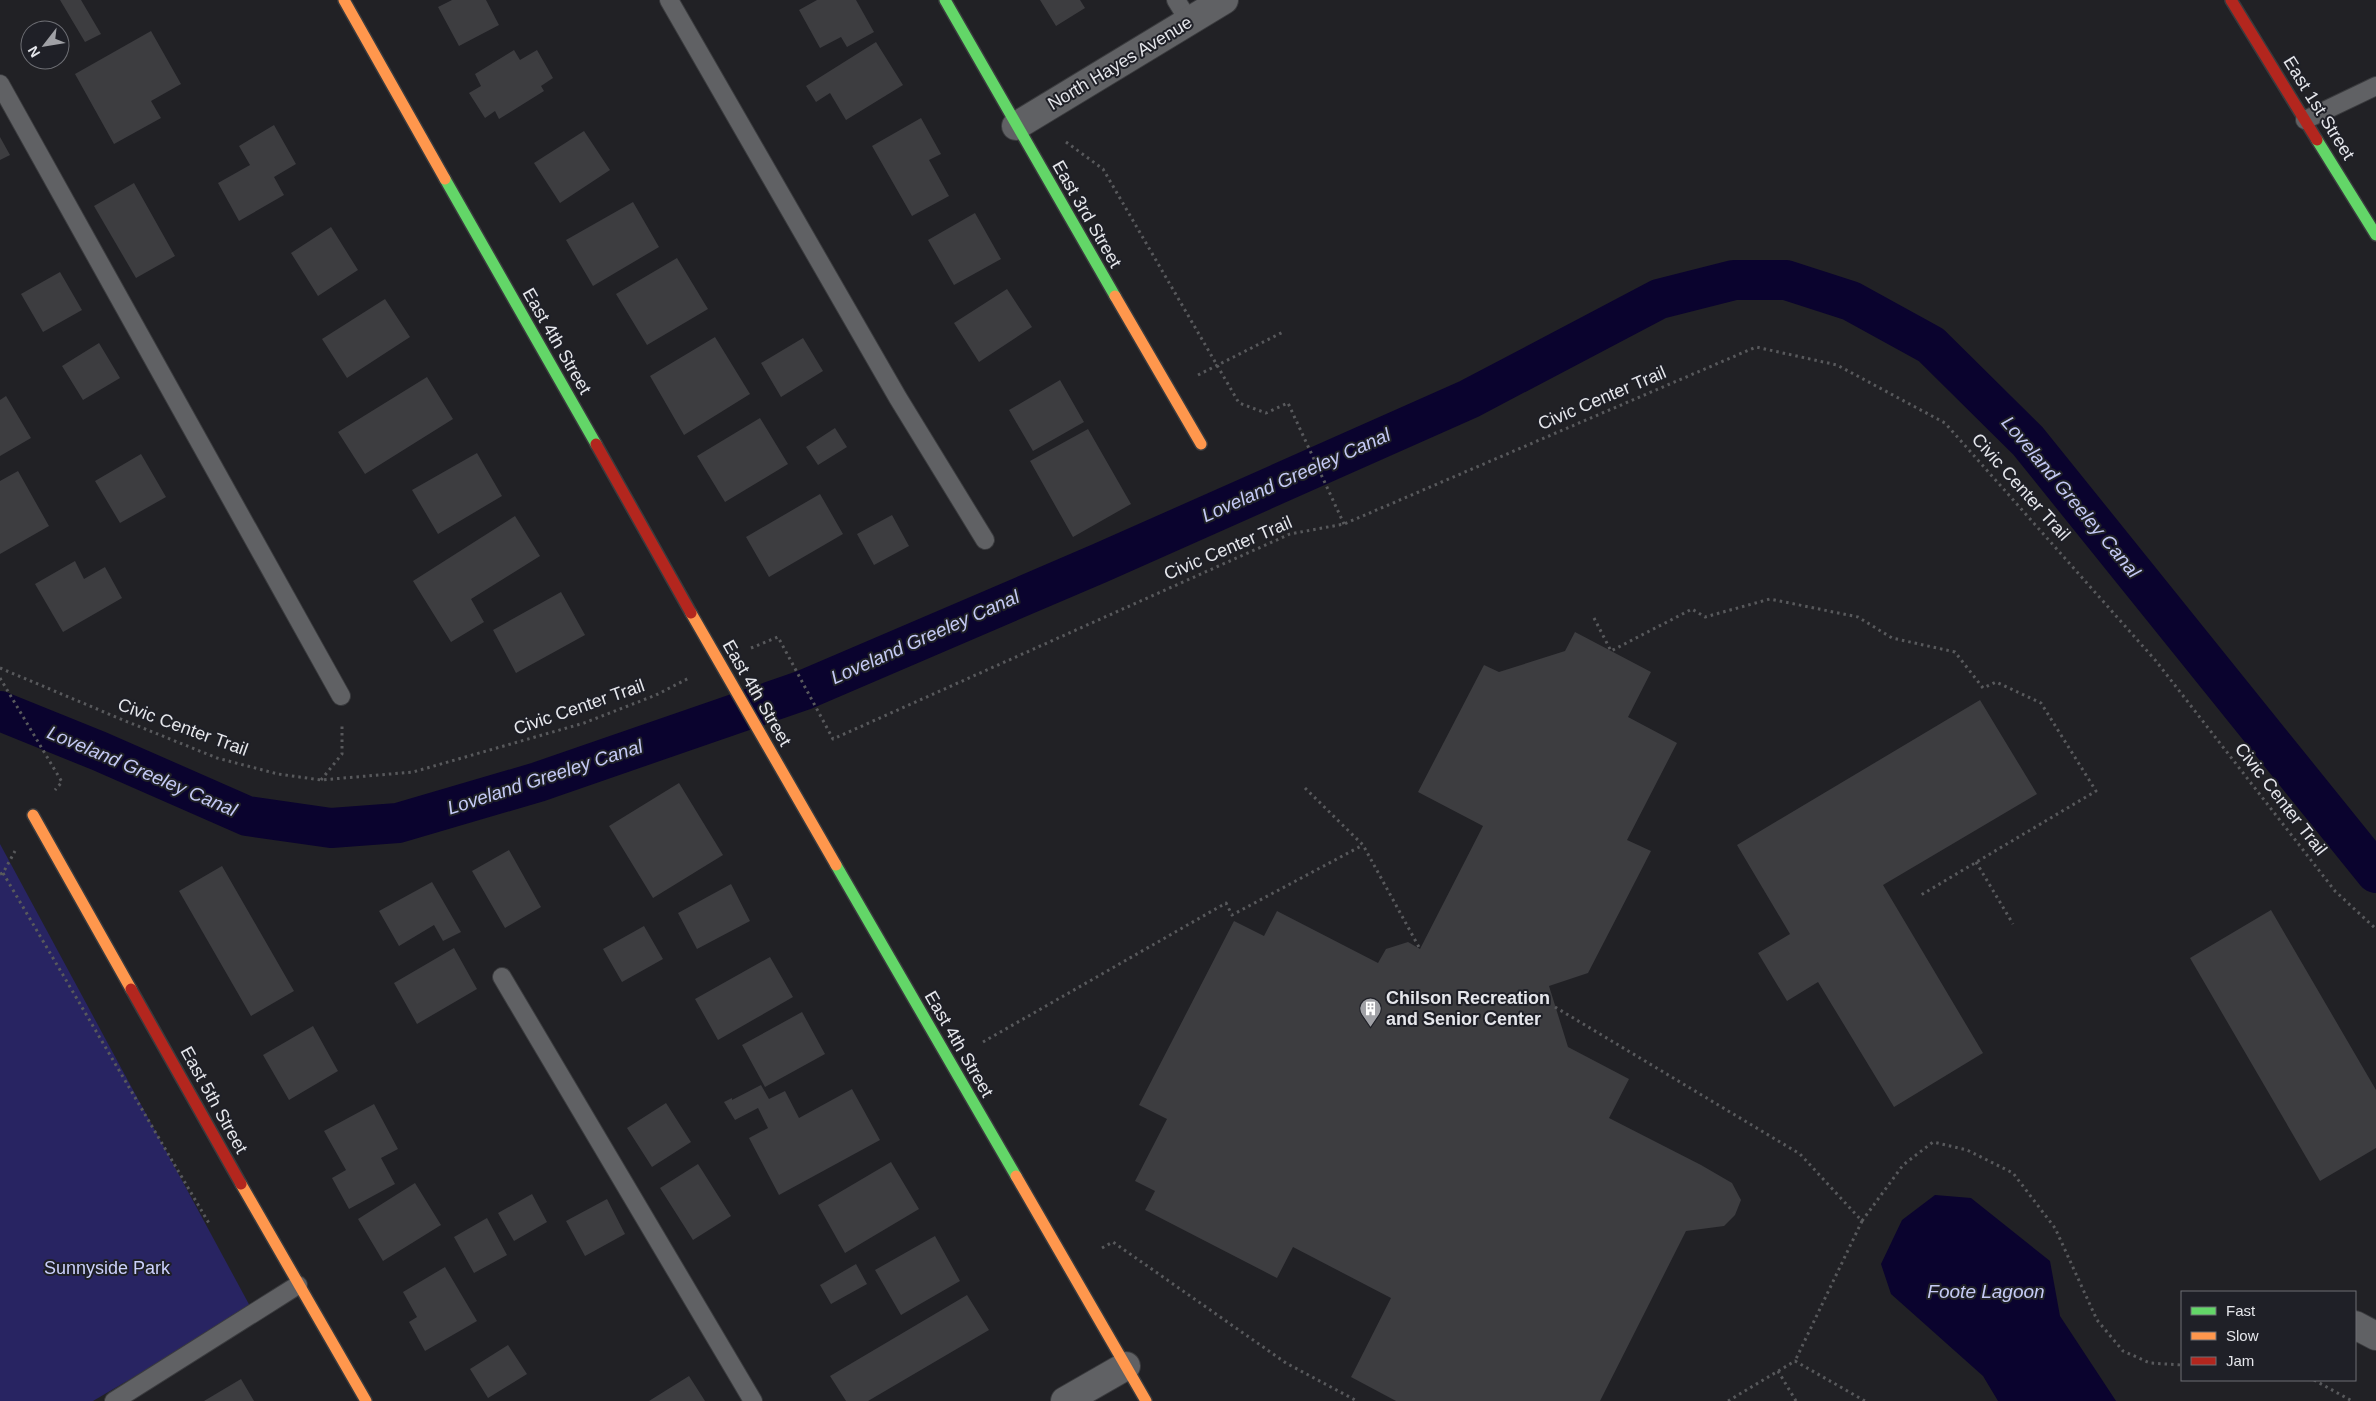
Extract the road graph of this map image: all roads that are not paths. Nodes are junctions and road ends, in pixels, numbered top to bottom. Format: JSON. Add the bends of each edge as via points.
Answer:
{"nodes":[{"id":1,"x":344,"y":0,"type":"edge"},
{"id":2,"x":669,"y":0,"type":"edge"},
{"id":3,"x":945,"y":0,"type":"edge"},
{"id":4,"x":1224,"y":0,"type":"edge"},
{"id":5,"x":2231,"y":0,"type":"edge"},
{"id":6,"x":1182,"y":11,"type":"edge"},
{"id":7,"x":0,"y":84,"type":"edge"},
{"id":8,"x":2376,"y":86,"type":"edge"},
{"id":9,"x":2305,"y":120,"type":"junction"},
{"id":10,"x":1016,"y":126,"type":"junction"},
{"id":11,"x":2376,"y":235,"type":"edge"},
{"id":12,"x":1201,"y":444,"type":"dead end"},
{"id":13,"x":985,"y":540,"type":"dead end"},
{"id":14,"x":342,"y":696,"type":"road end"},
{"id":15,"x":34,"y":815,"type":"dead end"},
{"id":16,"x":502,"y":977,"type":"dead end"},
{"id":17,"x":298,"y":1285,"type":"junction"},
{"id":18,"x":2356,"y":1326,"type":"edge"},
{"id":19,"x":2376,"y":1336,"type":"edge"},
{"id":20,"x":1126,"y":1366,"type":"junction"},
{"id":21,"x":114,"y":1401,"type":"edge"},
{"id":22,"x":366,"y":1401,"type":"edge"},
{"id":23,"x":753,"y":1401,"type":"edge"},
{"id":24,"x":1065,"y":1401,"type":"edge"},
{"id":25,"x":1146,"y":1401,"type":"edge"}],
"edges":[{"from":1,"to":20,"type":"street","name":"East 4th Street","via":[[764,741]]},
{"from":2,"to":13,"type":"lane","via":[[898,398]]},
{"from":3,"to":10,"type":"street","name":"East 3rd Street"},
{"from":4,"to":6,"type":"street","name":"North Hayes Avenue"},
{"from":5,"to":9,"type":"street","name":"East 1st Street"},
{"from":6,"to":10,"type":"street","name":"North Hayes Avenue"},
{"from":7,"to":14,"type":"lane"},
{"from":8,"to":9,"type":"lane"},
{"from":9,"to":11,"type":"street","name":"East 1st Street"},
{"from":10,"to":12,"type":"street","name":"East 3rd Street"},
{"from":15,"to":17,"type":"street","name":"East 5th Street"},
{"from":16,"to":23,"type":"lane"},
{"from":17,"to":21,"type":"lane"},
{"from":17,"to":22,"type":"street","name":"East 5th Street"},
{"from":18,"to":19,"type":"street"},
{"from":20,"to":24,"type":"street"},
{"from":20,"to":25,"type":"street","name":"East 4th Street"}]}
